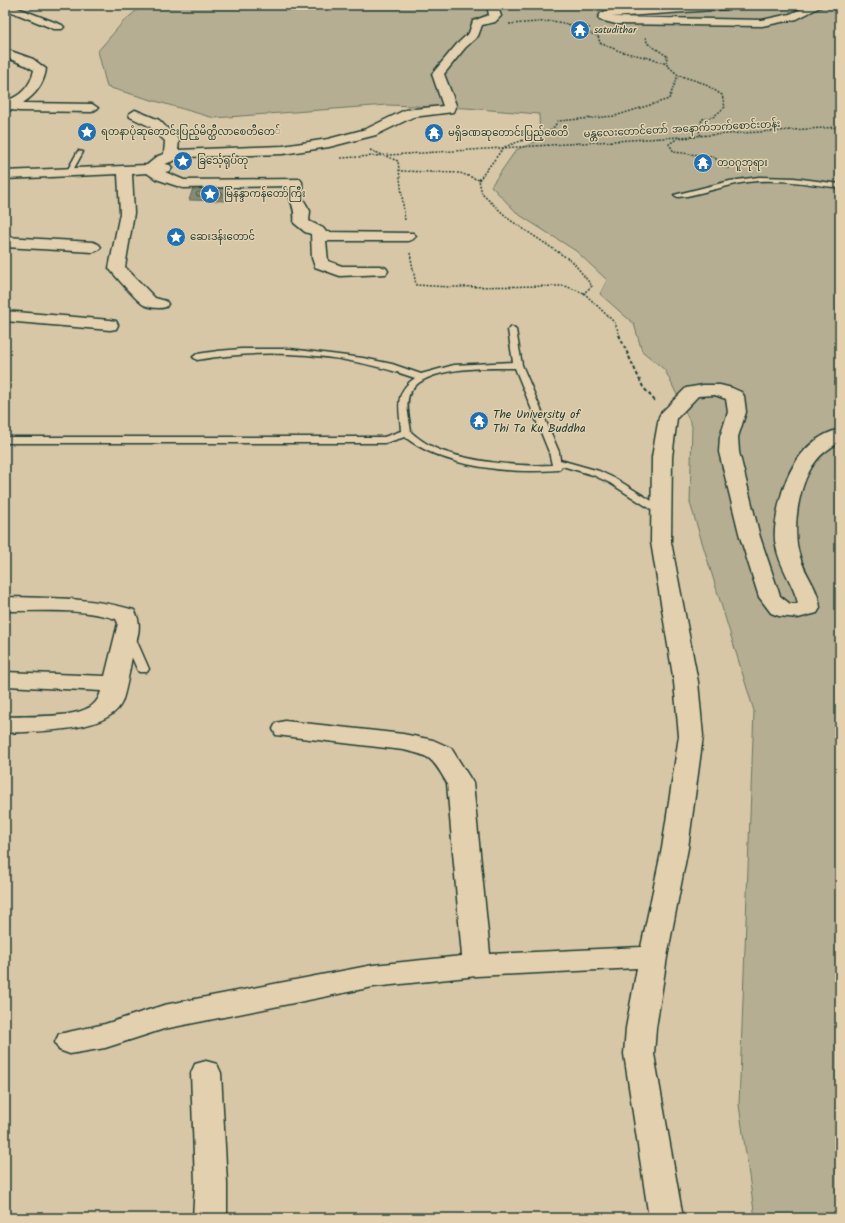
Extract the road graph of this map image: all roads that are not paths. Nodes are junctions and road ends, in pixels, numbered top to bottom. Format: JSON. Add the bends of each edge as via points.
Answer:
{"nodes":[{"id":1,"x":25,"y":5,"type":"edge"},
{"id":2,"x":492,"y":5,"type":"edge"},
{"id":3,"x":742,"y":5,"type":"edge"},
{"id":4,"x":819,"y":5,"type":"edge"},
{"id":5,"x":8,"y":8,"type":"edge"},
{"id":6,"x":58,"y":27,"type":"dead end"},
{"id":7,"x":5,"y":54,"type":"edge"},
{"id":8,"x":5,"y":65,"type":"edge"},
{"id":9,"x":38,"y":67,"type":"junction"},
{"id":10,"x":6,"y":105,"type":"edge"},
{"id":11,"x":92,"y":108,"type":"dead end"},
{"id":12,"x":135,"y":114,"type":"dead end"},
{"id":13,"x":80,"y":152,"type":"dead end"},
{"id":14,"x":171,"y":156,"type":"junction"},
{"id":15,"x":183,"y":167,"type":"dead end"},
{"id":16,"x":125,"y":169,"type":"junction"},
{"id":17,"x":150,"y":169,"type":"junction"},
{"id":18,"x":70,"y":171,"type":"junction"},
{"id":19,"x":5,"y":175,"type":"edge"},
{"id":20,"x":840,"y":186,"type":"edge"},
{"id":21,"x":678,"y":196,"type":"dead end"},
{"id":22,"x":408,"y":236,"type":"road end"},
{"id":23,"x":319,"y":237,"type":"junction"},
{"id":24,"x":5,"y":242,"type":"edge"},
{"id":25,"x":93,"y":247,"type":"dead end"},
{"id":26,"x":380,"y":271,"type":"dead end"},
{"id":27,"x":160,"y":304,"type":"dead end"},
{"id":28,"x":5,"y":316,"type":"edge"},
{"id":29,"x":110,"y":324,"type":"dead end"},
{"id":30,"x":512,"y":330,"type":"dead end"},
{"id":31,"x":197,"y":357,"type":"dead end"},
{"id":32,"x":518,"y":365,"type":"junction"},
{"id":33,"x":421,"y":377,"type":"junction"},
{"id":34,"x":406,"y":433,"type":"junction"},
{"id":35,"x":840,"y":435,"type":"edge"},
{"id":36,"x":5,"y":440,"type":"edge"},
{"id":37,"x":558,"y":462,"type":"junction"},
{"id":38,"x":661,"y":511,"type":"junction"},
{"id":39,"x":5,"y":604,"type":"edge"},
{"id":40,"x":127,"y":632,"type":"junction"},
{"id":41,"x":143,"y":669,"type":"dead end"},
{"id":42,"x":7,"y":679,"type":"dead end"},
{"id":43,"x":115,"y":684,"type":"junction"},
{"id":44,"x":5,"y":725,"type":"edge"},
{"id":45,"x":285,"y":729,"type":"dead end"},
{"id":46,"x":653,"y":957,"type":"junction"},
{"id":47,"x":477,"y":965,"type":"junction"},
{"id":48,"x":70,"y":1042,"type":"dead end"},
{"id":49,"x":206,"y":1072,"type":"dead end"},
{"id":50,"x":210,"y":1218,"type":"edge"},
{"id":51,"x":666,"y":1218,"type":"edge"}],
"edges":[{"from":1,"to":5,"type":"street"},
{"from":2,"to":14,"type":"street","via":[[495,16],[491,20],[477,23],[474,34],[438,74],[450,105],[448,109],[410,113],[371,132],[283,150],[183,153]]},
{"from":3,"to":4,"type":"street","via":[[612,13],[605,15],[604,18],[773,22],[793,17]]},
{"from":5,"to":6,"type":"street"},
{"from":7,"to":9,"type":"street"},
{"from":8,"to":9,"type":"street"},
{"from":9,"to":10,"type":"street","via":[[40,74],[26,95],[16,103]]},
{"from":10,"to":11,"type":"street"},
{"from":12,"to":14,"type":"street","via":[[163,130],[172,140]]},
{"from":13,"to":18,"type":"lane"},
{"from":14,"to":17,"type":"street","via":[[152,165]]},
{"from":15,"to":17,"type":"street"},
{"from":16,"to":17,"type":"street"},
{"from":16,"to":18,"type":"street"},
{"from":16,"to":27,"type":"street","via":[[127,213],[117,268],[149,301]]},
{"from":17,"to":23,"type":"street","via":[[183,184],[294,182],[296,199],[303,211],[301,223],[318,231]]},
{"from":18,"to":19,"type":"street"},
{"from":20,"to":21,"type":"lane","via":[[787,178],[750,180]]},
{"from":22,"to":23,"type":"street"},
{"from":23,"to":26,"type":"street","via":[[321,264],[340,271]]},
{"from":24,"to":25,"type":"street"},
{"from":28,"to":29,"type":"street"},
{"from":30,"to":32,"type":"lane"},
{"from":31,"to":33,"type":"lane","via":[[218,352],[253,350],[305,353],[365,361]]},
{"from":32,"to":33,"type":"lane","via":[[455,368]]},
{"from":32,"to":37,"type":"lane"},
{"from":33,"to":34,"type":"lane","via":[[404,396]]},
{"from":34,"to":36,"type":"lane","via":[[385,440],[365,441]]},
{"from":34,"to":37,"type":"lane","via":[[421,445],[439,453],[486,463],[540,468],[557,467]]},
{"from":35,"to":38,"type":"street","via":[[827,441],[811,454],[798,476],[787,512],[785,538],[791,563],[809,600],[809,608],[788,611],[779,608],[770,597],[750,537],[732,469],[729,437],[737,412],[735,396],[716,390],[692,392],[668,417],[662,457]]},
{"from":37,"to":38,"type":"lane","via":[[613,481]]},
{"from":38,"to":46,"type":"street","via":[[661,542],[686,682],[691,736],[675,848]]},
{"from":39,"to":40,"type":"street","via":[[111,610],[126,616],[129,623]]},
{"from":40,"to":41,"type":"lane"},
{"from":40,"to":43,"type":"street"},
{"from":42,"to":43,"type":"street"},
{"from":43,"to":44,"type":"street","via":[[110,702],[95,715],[69,721]]},
{"from":45,"to":47,"type":"street","via":[[403,742],[424,746],[442,754],[460,783]]},
{"from":46,"to":47,"type":"street"},
{"from":46,"to":51,"type":"street","via":[[639,1054]]},
{"from":47,"to":48,"type":"street","via":[[373,976],[164,1018],[105,1036]]},
{"from":49,"to":50,"type":"street"}]}
